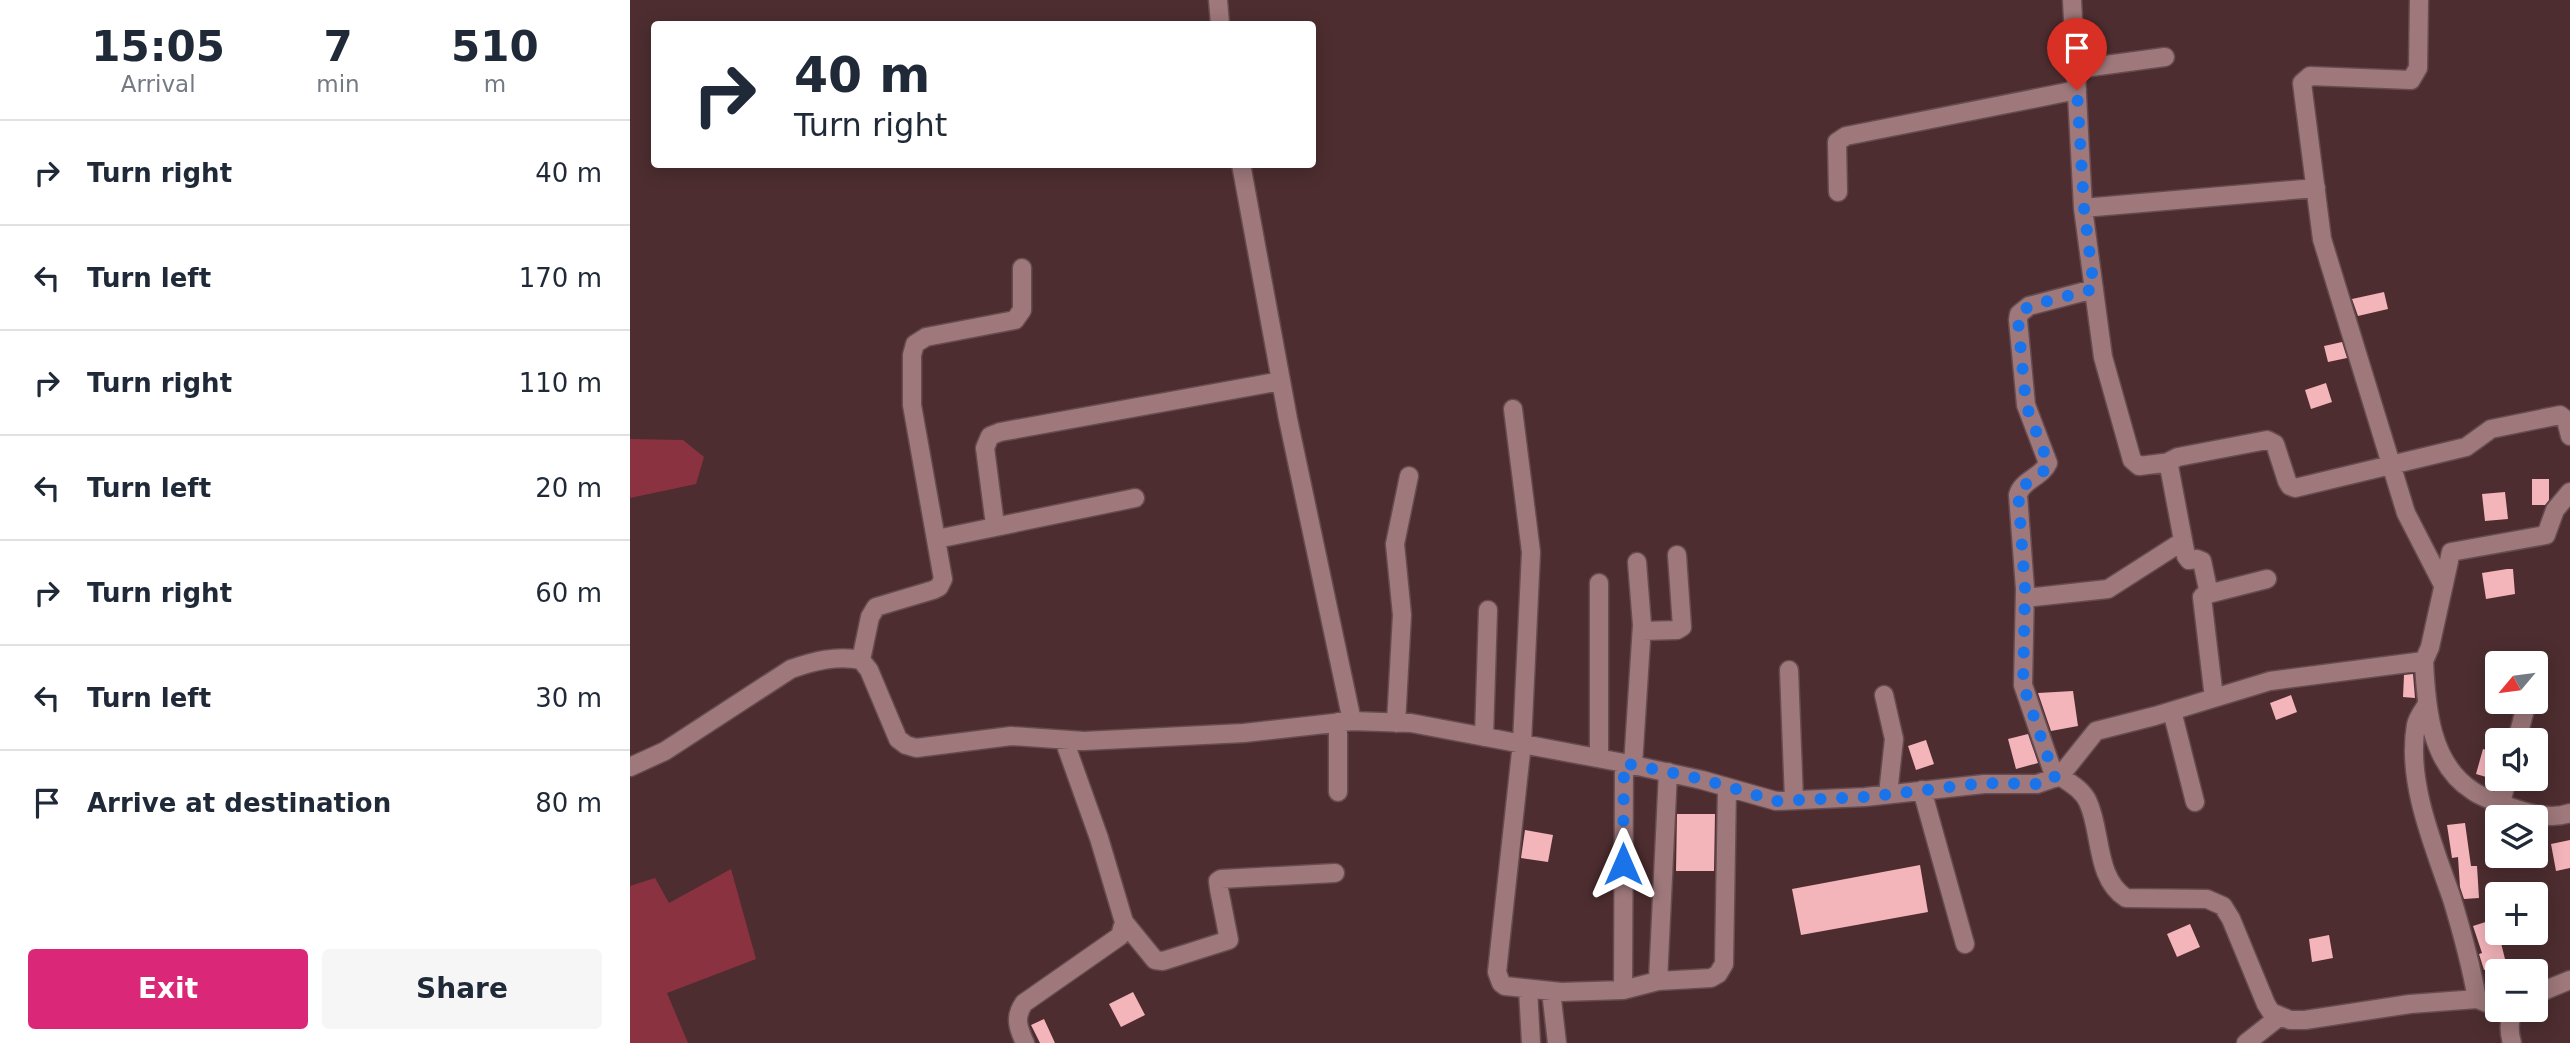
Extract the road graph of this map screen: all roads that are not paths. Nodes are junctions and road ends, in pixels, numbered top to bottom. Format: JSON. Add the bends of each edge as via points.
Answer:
{"nodes":[{"id":1,"x":1219,"y":0,"type":"edge"},
{"id":2,"x":2072,"y":0,"type":"edge"},
{"id":3,"x":2420,"y":0,"type":"edge"},
{"id":4,"x":1220,"y":21,"type":"edge"},
{"id":5,"x":2165,"y":57,"type":"dead end"},
{"id":6,"x":2076,"y":69,"type":"junction"},
{"id":7,"x":2077,"y":90,"type":"junction"},
{"id":8,"x":1242,"y":168,"type":"edge"},
{"id":9,"x":2316,"y":188,"type":"junction"},
{"id":10,"x":1838,"y":192,"type":"dead end"},
{"id":11,"x":2084,"y":208,"type":"junction"},
{"id":12,"x":1022,"y":268,"type":"dead end"},
{"id":13,"x":2094,"y":289,"type":"junction"},
{"id":14,"x":1281,"y":380,"type":"junction"},
{"id":15,"x":1513,"y":410,"type":"dead end"},
{"id":16,"x":2570,"y":436,"type":"edge"},
{"id":17,"x":2166,"y":463,"type":"junction"},
{"id":18,"x":2391,"y":464,"type":"junction"},
{"id":19,"x":1409,"y":476,"type":"dead end"},
{"id":20,"x":2570,"y":492,"type":"edge"},
{"id":21,"x":1135,"y":498,"type":"dead end"},
{"id":22,"x":995,"y":525,"type":"junction"},
{"id":23,"x":937,"y":539,"type":"junction"},
{"id":24,"x":2183,"y":541,"type":"junction"},
{"id":25,"x":1678,"y":555,"type":"dead end"},
{"id":26,"x":1637,"y":562,"type":"dead end"},
{"id":27,"x":2267,"y":579,"type":"dead end"},
{"id":28,"x":1599,"y":583,"type":"dead end"},
{"id":29,"x":2443,"y":585,"type":"junction"},
{"id":30,"x":2209,"y":594,"type":"junction"},
{"id":31,"x":2025,"y":598,"type":"junction"},
{"id":32,"x":1488,"y":610,"type":"dead end"},
{"id":33,"x":1642,"y":631,"type":"junction"},
{"id":34,"x":861,"y":660,"type":"junction"},
{"id":35,"x":2424,"y":661,"type":"junction"},
{"id":36,"x":1789,"y":670,"type":"dead end"},
{"id":37,"x":1884,"y":695,"type":"dead end"},
{"id":38,"x":2214,"y":698,"type":"junction"},
{"id":39,"x":2426,"y":706,"type":"junction"},
{"id":40,"x":2172,"y":711,"type":"junction"},
{"id":41,"x":1345,"y":722,"type":"junction"},
{"id":42,"x":1396,"y":723,"type":"junction"},
{"id":43,"x":1484,"y":737,"type":"junction"},
{"id":44,"x":1064,"y":740,"type":"junction"},
{"id":45,"x":1522,"y":743,"type":"junction"},
{"id":46,"x":1599,"y":758,"type":"junction"},
{"id":47,"x":1628,"y":764,"type":"junction"},
{"id":48,"x":630,"y":767,"type":"edge"},
{"id":49,"x":1668,"y":772,"type":"junction"},
{"id":50,"x":2057,"y":777,"type":"junction"},
{"id":51,"x":1727,"y":788,"type":"junction"},
{"id":52,"x":1922,"y":790,"type":"junction"},
{"id":53,"x":2504,"y":791,"type":"edge"},
{"id":54,"x":1338,"y":792,"type":"dead end"},
{"id":55,"x":1888,"y":794,"type":"junction"},
{"id":56,"x":1794,"y":800,"type":"junction"},
{"id":57,"x":2195,"y":802,"type":"dead end"},
{"id":58,"x":2501,"y":803,"type":"junction"},
{"id":59,"x":2570,"y":813,"type":"edge"},
{"id":60,"x":1335,"y":873,"type":"dead end"},
{"id":61,"x":1124,"y":922,"type":"junction"},
{"id":62,"x":1965,"y":944,"type":"dead end"},
{"id":63,"x":2570,"y":980,"type":"edge"},
{"id":64,"x":1658,"y":982,"type":"junction"},
{"id":65,"x":1528,"y":989,"type":"junction"},
{"id":66,"x":2548,"y":989,"type":"edge"},
{"id":67,"x":1551,"y":990,"type":"junction"},
{"id":68,"x":1623,"y":990,"type":"junction"},
{"id":69,"x":2477,"y":999,"type":"junction"},
{"id":70,"x":2485,"y":1002,"type":"edge"},
{"id":71,"x":2279,"y":1017,"type":"junction"},
{"id":72,"x":2508,"y":1022,"type":"edge"},
{"id":73,"x":1025,"y":1043,"type":"edge"},
{"id":74,"x":1531,"y":1043,"type":"edge"},
{"id":75,"x":1557,"y":1043,"type":"edge"},
{"id":76,"x":2246,"y":1043,"type":"edge"},
{"id":77,"x":2512,"y":1043,"type":"edge"}],
"edges":[{"from":1,"to":4,"type":"street"},
{"from":2,"to":6,"type":"street"},
{"from":3,"to":9,"type":"street","via":[[2418,68],[2412,80],[2310,76],[2302,83]]},
{"from":5,"to":6,"type":"street"},
{"from":6,"to":7,"type":"street"},
{"from":7,"to":10,"type":"street","via":[[1846,136],[1837,142]]},
{"from":7,"to":11,"type":"street"},
{"from":8,"to":14,"type":"street"},
{"from":9,"to":11,"type":"street"},
{"from":9,"to":18,"type":"street","via":[[2322,239]]},
{"from":11,"to":13,"type":"street"},
{"from":12,"to":23,"type":"street","via":[[1022,310],[1016,320],[926,337],[915,344],[913,417]]},
{"from":13,"to":17,"type":"street","via":[[2103,357],[2132,460],[2139,466]]},
{"from":13,"to":31,"type":"street","via":[[2029,306],[2019,314],[2026,405],[2048,463],[2018,490]]},
{"from":14,"to":22,"type":"street","via":[[990,436],[985,448]]},
{"from":14,"to":41,"type":"street"},
{"from":15,"to":45,"type":"street","via":[[1531,552]]},
{"from":16,"to":18,"type":"street","via":[[2560,415],[2491,429],[2466,447]]},
{"from":17,"to":18,"type":"street","via":[[2267,440],[2275,444],[2287,481],[2295,488]]},
{"from":17,"to":24,"type":"street"},
{"from":18,"to":29,"type":"street","via":[[2406,513]]},
{"from":19,"to":42,"type":"street","via":[[1395,544],[1402,615]]},
{"from":20,"to":29,"type":"street","via":[[2555,510],[2546,535],[2451,552]]},
{"from":21,"to":22,"type":"street"},
{"from":22,"to":23,"type":"street"},
{"from":23,"to":34,"type":"street","via":[[942,584],[876,607]]},
{"from":24,"to":30,"type":"street","via":[[2186,558],[2202,561]]},
{"from":24,"to":31,"type":"street","via":[[2108,589]]},
{"from":25,"to":33,"type":"street","via":[[1682,626]]},
{"from":26,"to":33,"type":"street"},
{"from":27,"to":30,"type":"street"},
{"from":28,"to":46,"type":"street"},
{"from":29,"to":35,"type":"street"},
{"from":30,"to":38,"type":"street","via":[[2201,600]]},
{"from":31,"to":50,"type":"street","via":[[2023,685]]},
{"from":32,"to":43,"type":"street"},
{"from":33,"to":47,"type":"street"},
{"from":34,"to":44,"type":"street","via":[[898,739],[906,745],[916,748],[1011,736]]},
{"from":34,"to":48,"type":"street","via":[[846,657],[791,669],[665,751]]},
{"from":35,"to":38,"type":"street","via":[[2270,681]]},
{"from":35,"to":39,"type":"street"},
{"from":36,"to":56,"type":"street"},
{"from":37,"to":55,"type":"street","via":[[1894,739]]},
{"from":38,"to":40,"type":"street"},
{"from":39,"to":58,"type":"street","via":[[2450,770],[2473,792]]},
{"from":39,"to":69,"type":"street","via":[[2416,722],[2416,773],[2431,842],[2471,963]]},
{"from":40,"to":50,"type":"street","via":[[2096,732]]},
{"from":40,"to":57,"type":"street"},
{"from":41,"to":42,"type":"street"},
{"from":41,"to":44,"type":"street","via":[[1244,733]]},
{"from":41,"to":54,"type":"street"},
{"from":42,"to":43,"type":"street"},
{"from":43,"to":45,"type":"street"},
{"from":44,"to":61,"type":"street"},
{"from":45,"to":46,"type":"street"},
{"from":45,"to":65,"type":"street","via":[[1497,972],[1505,986]]},
{"from":46,"to":47,"type":"street"},
{"from":47,"to":49,"type":"street"},
{"from":47,"to":68,"type":"street"},
{"from":49,"to":51,"type":"street"},
{"from":49,"to":64,"type":"street"},
{"from":50,"to":52,"type":"street","via":[[2037,784],[1984,783]]},
{"from":50,"to":71,"type":"street","via":[[2076,787],[2088,802],[2105,868],[2117,892],[2126,898],[2207,900],[2223,906],[2266,1004]]},
{"from":51,"to":56,"type":"street","via":[[1776,801]]},
{"from":51,"to":64,"type":"street","via":[[1724,964],[1711,978]]},
{"from":52,"to":55,"type":"street"},
{"from":52,"to":62,"type":"street"},
{"from":53,"to":58,"type":"street"},
{"from":55,"to":56,"type":"street"},
{"from":58,"to":59,"type":"street","via":[[2533,815]]},
{"from":60,"to":61,"type":"street","via":[[1221,879],[1229,940],[1163,961],[1155,960]]},
{"from":61,"to":73,"type":"street","via":[[1120,936],[1024,1003],[1017,1020]]},
{"from":63,"to":66,"type":"street"},
{"from":64,"to":68,"type":"street"},
{"from":65,"to":67,"type":"street"},
{"from":65,"to":74,"type":"street"},
{"from":67,"to":68,"type":"street"},
{"from":67,"to":75,"type":"street"},
{"from":69,"to":70,"type":"street"},
{"from":69,"to":71,"type":"street","via":[[2305,1020]]},
{"from":71,"to":76,"type":"street"},
{"from":72,"to":77,"type":"street"}]}
